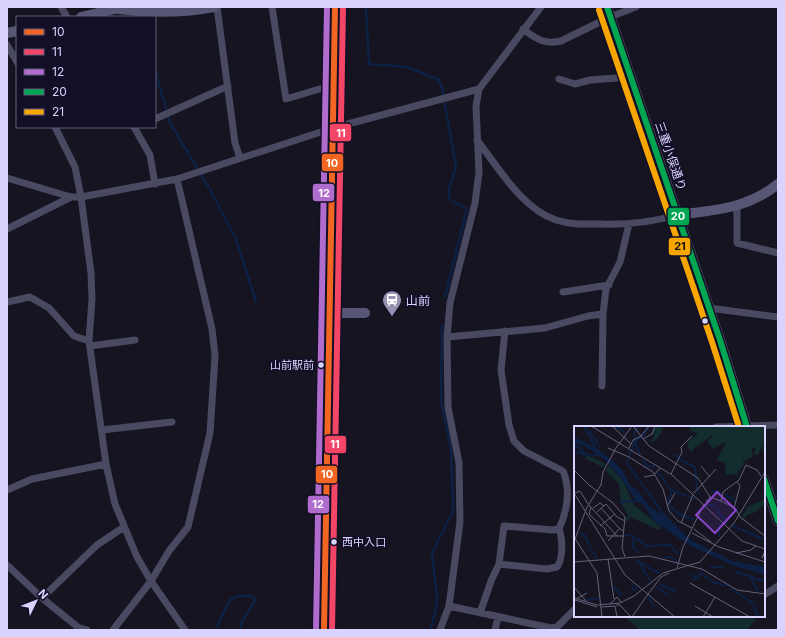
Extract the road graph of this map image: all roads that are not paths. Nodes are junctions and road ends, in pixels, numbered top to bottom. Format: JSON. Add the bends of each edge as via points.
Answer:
{"nodes":[{"id":1,"x":61,"y":7,"type":"edge"},
{"id":2,"x":130,"y":7,"type":"edge"},
{"id":3,"x":215,"y":7,"type":"edge"},
{"id":4,"x":272,"y":7,"type":"edge"},
{"id":5,"x":335,"y":7,"type":"edge"},
{"id":6,"x":541,"y":7,"type":"edge"},
{"id":7,"x":636,"y":7,"type":"edge"},
{"id":8,"x":119,"y":8,"type":"edge"},
{"id":9,"x":608,"y":12,"type":"edge"},
{"id":10,"x":66,"y":16,"type":"edge"},
{"id":11,"x":85,"y":16,"type":"edge"},
{"id":12,"x":523,"y":29,"type":"junction"},
{"id":13,"x":7,"y":45,"type":"edge"},
{"id":14,"x":16,"y":60,"type":"edge"},
{"id":15,"x":630,"y":77,"type":"junction"},
{"id":16,"x":559,"y":79,"type":"dead end"},
{"id":17,"x":333,"y":85,"type":"junction"},
{"id":18,"x":228,"y":86,"type":"junction"},
{"id":19,"x":479,"y":89,"type":"junction"},
{"id":20,"x":156,"y":120,"type":"edge"},
{"id":21,"x":56,"y":128,"type":"edge"},
{"id":22,"x":136,"y":128,"type":"edge"},
{"id":23,"x":333,"y":128,"type":"junction"},
{"id":24,"x":477,"y":140,"type":"junction"},
{"id":25,"x":240,"y":158,"type":"junction"},
{"id":26,"x":7,"y":178,"type":"edge"},
{"id":27,"x":177,"y":179,"type":"junction"},
{"id":28,"x":155,"y":184,"type":"junction"},
{"id":29,"x":778,"y":184,"type":"edge"},
{"id":30,"x":71,"y":197,"type":"junction"},
{"id":31,"x":81,"y":197,"type":"junction"},
{"id":32,"x":737,"y":206,"type":"junction"},
{"id":33,"x":677,"y":215,"type":"junction"},
{"id":34,"x":629,"y":224,"type":"junction"},
{"id":35,"x":7,"y":230,"type":"edge"},
{"id":36,"x":778,"y":253,"type":"edge"},
{"id":37,"x":609,"y":285,"type":"junction"},
{"id":38,"x":563,"y":292,"type":"dead end"},
{"id":39,"x":7,"y":302,"type":"edge"},
{"id":40,"x":709,"y":308,"type":"junction"},
{"id":41,"x":329,"y":313,"type":"junction"},
{"id":42,"x":365,"y":313,"type":"dead end"},
{"id":43,"x":603,"y":314,"type":"junction"},
{"id":44,"x":778,"y":317,"type":"edge"},
{"id":45,"x":505,"y":331,"type":"junction"},
{"id":46,"x":447,"y":337,"type":"junction"},
{"id":47,"x":135,"y":340,"type":"dead end"},
{"id":48,"x":89,"y":344,"type":"junction"},
{"id":49,"x":602,"y":386,"type":"dead end"},
{"id":50,"x":172,"y":422,"type":"dead end"},
{"id":51,"x":778,"y":425,"type":"edge"},
{"id":52,"x":747,"y":426,"type":"edge"},
{"id":53,"x":102,"y":430,"type":"junction"},
{"id":54,"x":106,"y":464,"type":"junction"},
{"id":55,"x":765,"y":482,"type":"edge"},
{"id":56,"x":7,"y":490,"type":"edge"},
{"id":57,"x":778,"y":521,"type":"edge"},
{"id":58,"x":124,"y":526,"type":"junction"},
{"id":59,"x":559,"y":529,"type":"junction"},
{"id":60,"x":499,"y":564,"type":"junction"},
{"id":61,"x":7,"y":565,"type":"edge"},
{"id":62,"x":151,"y":581,"type":"junction"},
{"id":63,"x":778,"y":586,"type":"edge"},
{"id":64,"x":765,"y":595,"type":"edge"},
{"id":65,"x":42,"y":598,"type":"junction"},
{"id":66,"x":449,"y":606,"type":"junction"},
{"id":67,"x":574,"y":610,"type":"edge"},
{"id":68,"x":480,"y":614,"type":"junction"},
{"id":69,"x":498,"y":617,"type":"junction"},
{"id":70,"x":87,"y":630,"type":"edge"},
{"id":71,"x":113,"y":630,"type":"edge"},
{"id":72,"x":185,"y":630,"type":"edge"},
{"id":73,"x":324,"y":630,"type":"edge"},
{"id":74,"x":440,"y":630,"type":"edge"},
{"id":75,"x":496,"y":630,"type":"edge"}],
"edges":[{"from":1,"to":10,"type":"street"},
{"from":2,"to":8,"type":"main road"},
{"from":3,"to":8,"type":"main road","via":[[147,13]]},
{"from":3,"to":18,"type":"street"},
{"from":4,"to":17,"type":"street","via":[[286,99]]},
{"from":5,"to":17,"type":"main road"},
{"from":6,"to":12,"type":"street"},
{"from":7,"to":9,"type":"street"},
{"from":8,"to":11,"type":"main road"},
{"from":9,"to":12,"type":"street","via":[[561,41],[552,43],[542,42]]},
{"from":9,"to":15,"type":"main road","name":"三重小俣通り"},
{"from":12,"to":19,"type":"street"},
{"from":13,"to":14,"type":"street"},
{"from":15,"to":16,"type":"street","via":[[590,80],[575,84]]},
{"from":15,"to":33,"type":"main road","name":"三重小俣通り"},
{"from":17,"to":23,"type":"main road"},
{"from":18,"to":20,"type":"street"},
{"from":18,"to":25,"type":"street"},
{"from":19,"to":23,"type":"street"},
{"from":19,"to":24,"type":"street","via":[[476,106]]},
{"from":21,"to":31,"type":"street","via":[[75,167]]},
{"from":22,"to":28,"type":"street","via":[[150,155]]},
{"from":23,"to":25,"type":"street"},
{"from":23,"to":41,"type":"main road"},
{"from":24,"to":34,"type":"street","via":[[501,174],[541,213],[572,224]]},
{"from":24,"to":46,"type":"street","via":[[480,172],[475,203],[450,303]]},
{"from":25,"to":27,"type":"street"},
{"from":26,"to":30,"type":"street"},
{"from":27,"to":28,"type":"street"},
{"from":27,"to":62,"type":"street","via":[[212,328],[215,356],[213,402],[210,433],[188,527],[169,551]]},
{"from":28,"to":31,"type":"street"},
{"from":29,"to":32,"type":"main road","via":[[760,198]]},
{"from":30,"to":31,"type":"street"},
{"from":30,"to":35,"type":"street"},
{"from":31,"to":48,"type":"street","via":[[91,273]]},
{"from":32,"to":33,"type":"main road"},
{"from":32,"to":36,"type":"street","via":[[737,243]]},
{"from":33,"to":34,"type":"street","via":[[658,221]]},
{"from":33,"to":40,"type":"main road","name":"三重小俣通り"},
{"from":34,"to":37,"type":"street","via":[[620,262]]},
{"from":37,"to":38,"type":"street"},
{"from":37,"to":43,"type":"street"},
{"from":39,"to":48,"type":"street","via":[[30,297],[49,308],[74,336]]},
{"from":40,"to":44,"type":"street"},
{"from":40,"to":52,"type":"main road","name":"三重小俣通り"},
{"from":41,"to":42,"type":"main road"},
{"from":41,"to":73,"type":"main road"},
{"from":43,"to":45,"type":"street","via":[[545,328]]},
{"from":43,"to":49,"type":"street"},
{"from":45,"to":46,"type":"street"},
{"from":45,"to":59,"type":"street","via":[[501,370],[509,425],[519,447],[563,471],[566,477],[567,506]]},
{"from":46,"to":66,"type":"street","via":[[448,407],[460,463],[460,522]]},
{"from":47,"to":48,"type":"street"},
{"from":48,"to":53,"type":"street"},
{"from":50,"to":53,"type":"street"},
{"from":51,"to":52,"type":"street"},
{"from":53,"to":54,"type":"street"},
{"from":54,"to":56,"type":"street","via":[[32,479]]},
{"from":54,"to":58,"type":"street","via":[[115,504]]},
{"from":55,"to":57,"type":"main road"},
{"from":58,"to":62,"type":"street"},
{"from":58,"to":65,"type":"street","via":[[97,545]]},
{"from":59,"to":60,"type":"street","via":[[504,526]]},
{"from":59,"to":60,"type":"street","via":[[560,562],[557,567],[547,570]]},
{"from":60,"to":68,"type":"street"},
{"from":61,"to":65,"type":"street"},
{"from":62,"to":71,"type":"street"},
{"from":62,"to":72,"type":"street"},
{"from":63,"to":64,"type":"street"},
{"from":65,"to":70,"type":"street","via":[[79,628]]},
{"from":66,"to":68,"type":"street"},
{"from":66,"to":74,"type":"street"},
{"from":67,"to":69,"type":"street","via":[[558,627],[551,628]]},
{"from":68,"to":69,"type":"street"},
{"from":69,"to":75,"type":"street"}]}
